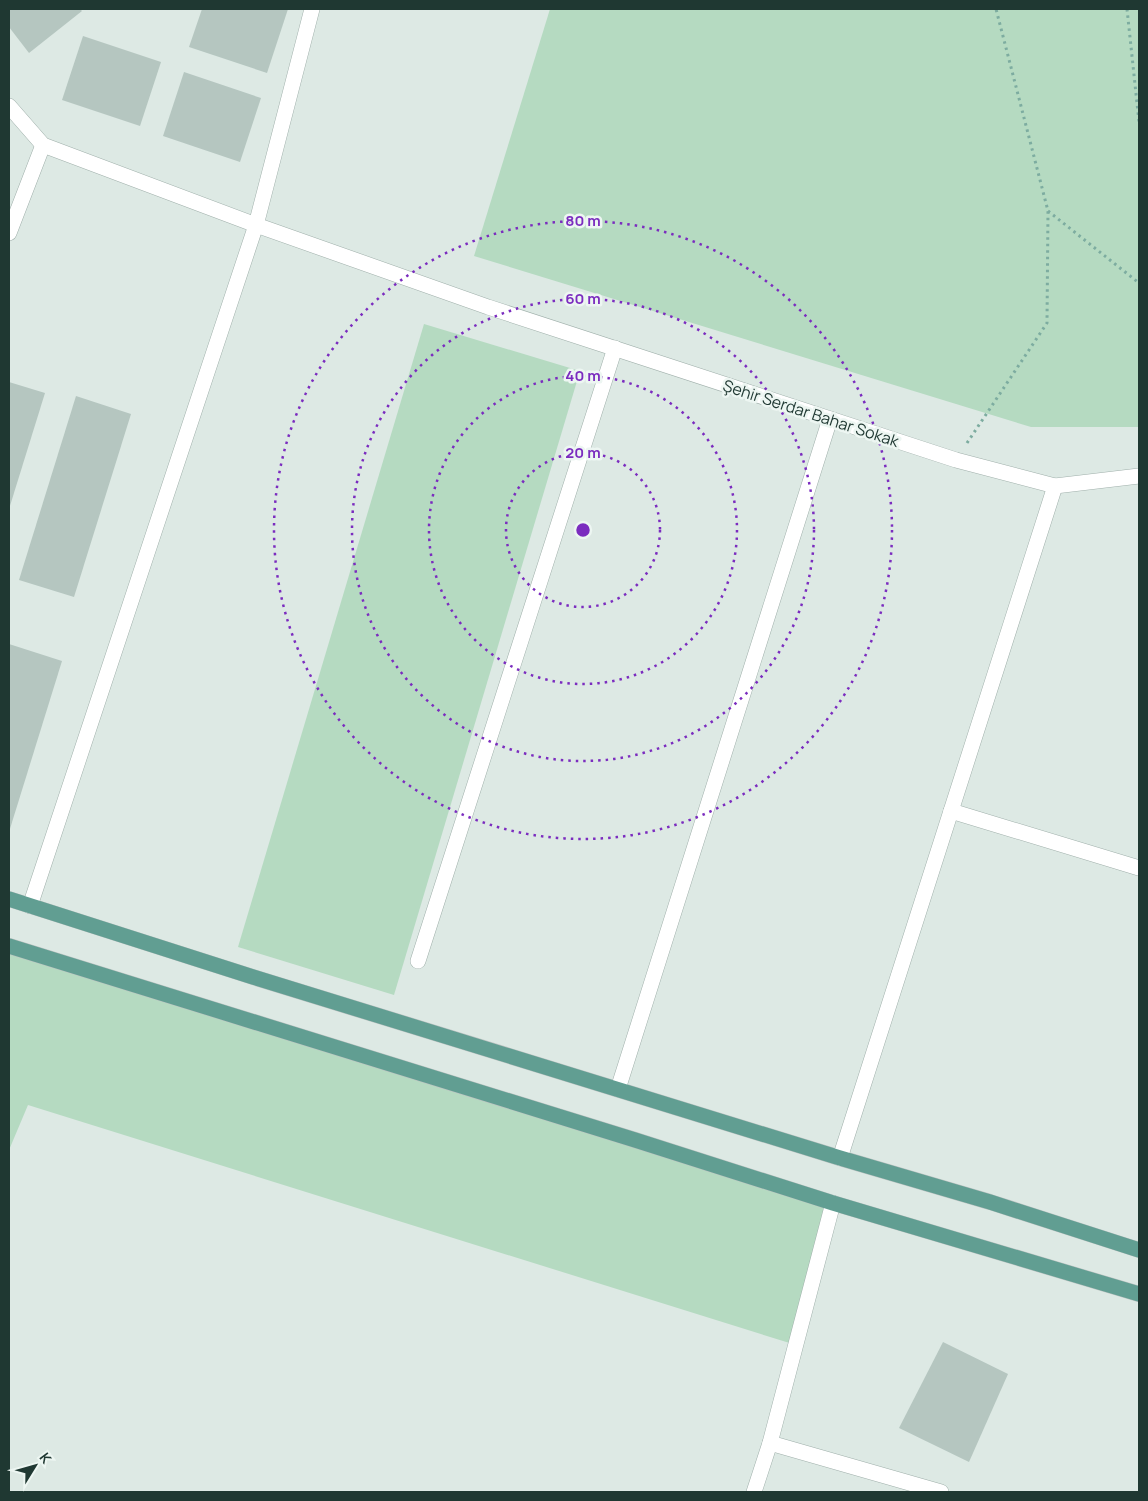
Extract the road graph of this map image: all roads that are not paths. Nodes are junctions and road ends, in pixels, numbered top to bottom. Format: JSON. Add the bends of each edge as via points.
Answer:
{"nodes":[{"id":1,"x":312,"y":9,"type":"edge"},
{"id":2,"x":9,"y":106,"type":"edge"},
{"id":3,"x":43,"y":145,"type":"junction"},
{"id":4,"x":256,"y":225,"type":"junction"},
{"id":5,"x":9,"y":233,"type":"edge"},
{"id":6,"x":615,"y":348,"type":"junction"},
{"id":7,"x":830,"y":419,"type":"junction"},
{"id":8,"x":1139,"y":476,"type":"edge"},
{"id":9,"x":1055,"y":486,"type":"junction"},
{"id":10,"x":951,"y":811,"type":"junction"},
{"id":11,"x":1139,"y":868,"type":"edge"},
{"id":12,"x":9,"y":899,"type":"edge"},
{"id":13,"x":30,"y":906,"type":"junction"},
{"id":14,"x":9,"y":946,"type":"edge"},
{"id":15,"x":418,"y":961,"type":"dead end"},
{"id":16,"x":618,"y":1089,"type":"junction"},
{"id":17,"x":840,"y":1158,"type":"junction"},
{"id":18,"x":834,"y":1203,"type":"junction"},
{"id":19,"x":1139,"y":1250,"type":"edge"},
{"id":20,"x":1139,"y":1294,"type":"edge"},
{"id":21,"x":770,"y":1443,"type":"junction"},
{"id":22,"x":754,"y":1492,"type":"edge"},
{"id":23,"x":941,"y":1492,"type":"edge"}],
"edges":[{"from":1,"to":4,"type":"street"},
{"from":2,"to":3,"type":"street"},
{"from":3,"to":4,"type":"street","name":"Şehir Serdar Bahar Sokak"},
{"from":3,"to":5,"type":"street"},
{"from":4,"to":6,"type":"street","name":"Şehir Serdar Bahar Sokak"},
{"from":4,"to":13,"type":"street"},
{"from":6,"to":7,"type":"street","name":"Şehir Serdar Bahar Sokak"},
{"from":6,"to":15,"type":"street"},
{"from":7,"to":9,"type":"street","name":"Şehir Serdar Bahar Sokak","via":[[956,460]]},
{"from":7,"to":16,"type":"street"},
{"from":8,"to":9,"type":"street","name":"Şehir Serdar Bahar Sokak"},
{"from":9,"to":10,"type":"street"},
{"from":10,"to":11,"type":"street"},
{"from":10,"to":17,"type":"street"},
{"from":12,"to":13,"type":"main road"},
{"from":13,"to":16,"type":"main road"},
{"from":14,"to":18,"type":"main road"},
{"from":16,"to":17,"type":"main road"},
{"from":17,"to":19,"type":"main road"},
{"from":18,"to":20,"type":"main road"},
{"from":18,"to":21,"type":"street"},
{"from":21,"to":22,"type":"street"},
{"from":21,"to":23,"type":"street"}]}
